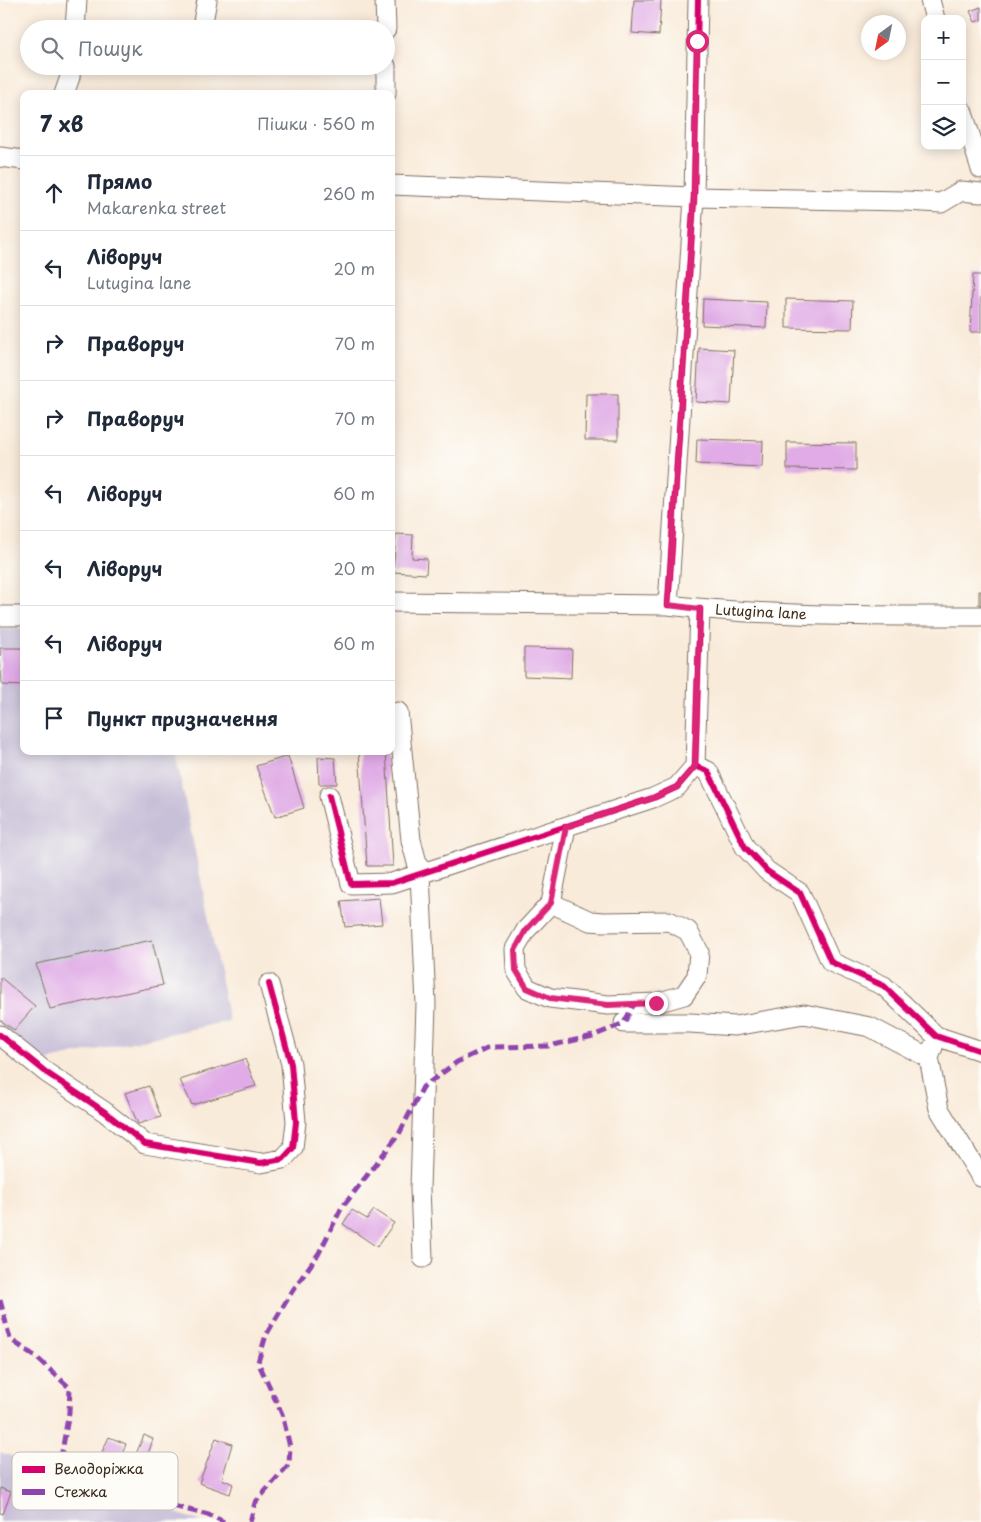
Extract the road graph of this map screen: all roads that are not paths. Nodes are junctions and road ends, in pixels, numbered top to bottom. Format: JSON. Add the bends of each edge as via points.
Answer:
{"nodes":[{"id":1,"x":77,"y":0,"type":"edge"},
{"id":2,"x":207,"y":0,"type":"edge"},
{"id":3,"x":385,"y":0,"type":"edge"},
{"id":4,"x":698,"y":0,"type":"edge"},
{"id":5,"x":930,"y":0,"type":"edge"},
{"id":6,"x":934,"y":15,"type":"edge"},
{"id":7,"x":76,"y":20,"type":"edge"},
{"id":8,"x":203,"y":20,"type":"edge"},
{"id":9,"x":386,"y":20,"type":"edge"},
{"id":10,"x":70,"y":75,"type":"edge"},
{"id":11,"x":386,"y":75,"type":"edge"},
{"id":12,"x":65,"y":90,"type":"edge"},
{"id":13,"x":386,"y":90,"type":"edge"},
{"id":14,"x":966,"y":122,"type":"edge"},
{"id":15,"x":0,"y":157,"type":"edge"},
{"id":16,"x":20,"y":160,"type":"edge"},
{"id":17,"x":981,"y":169,"type":"edge"},
{"id":18,"x":395,"y":185,"type":"edge"},
{"id":19,"x":981,"y":193,"type":"edge"},
{"id":20,"x":694,"y":197,"type":"junction"},
{"id":21,"x":395,"y":602,"type":"edge"},
{"id":22,"x":668,"y":605,"type":"junction"},
{"id":23,"x":700,"y":609,"type":"junction"},
{"id":24,"x":0,"y":616,"type":"edge"},
{"id":25,"x":20,"y":616,"type":"edge"},
{"id":26,"x":981,"y":616,"type":"edge"},
{"id":27,"x":398,"y":712,"type":"dead end"},
{"id":28,"x":695,"y":766,"type":"junction"},
{"id":29,"x":329,"y":796,"type":"dead end"},
{"id":30,"x":566,"y":827,"type":"junction"},
{"id":31,"x":420,"y":874,"type":"junction"},
{"id":32,"x":551,"y":903,"type":"junction"},
{"id":33,"x":269,"y":984,"type":"dead end"},
{"id":34,"x":624,"y":1024,"type":"dead end"},
{"id":35,"x":0,"y":1035,"type":"edge"},
{"id":36,"x":936,"y":1036,"type":"junction"},
{"id":37,"x":981,"y":1051,"type":"edge"},
{"id":38,"x":929,"y":1058,"type":"junction"},
{"id":39,"x":981,"y":1177,"type":"edge"},
{"id":40,"x":423,"y":1258,"type":"dead end"}],
"edges":[{"from":1,"to":7,"type":"street"},
{"from":2,"to":8,"type":"street"},
{"from":3,"to":9,"type":"street"},
{"from":4,"to":20,"type":"street"},
{"from":5,"to":6,"type":"street"},
{"from":10,"to":12,"type":"street"},
{"from":11,"to":13,"type":"street"},
{"from":14,"to":17,"type":"street"},
{"from":15,"to":16,"type":"street"},
{"from":18,"to":20,"type":"street"},
{"from":19,"to":20,"type":"street","via":[[961,191],[942,204]]},
{"from":20,"to":22,"type":"street"},
{"from":21,"to":22,"type":"street","name":"Lutugina lane"},
{"from":22,"to":23,"type":"street","name":"Lutugina lane"},
{"from":23,"to":26,"type":"street","name":"Lutugina lane","via":[[846,616]]},
{"from":23,"to":28,"type":"street"},
{"from":24,"to":25,"type":"street"},
{"from":27,"to":31,"type":"street","via":[[411,840]]},
{"from":28,"to":30,"type":"street","via":[[677,787],[661,795]]},
{"from":28,"to":36,"type":"street","via":[[708,771],[745,848],[766,871],[800,893],[831,962],[884,986]]},
{"from":29,"to":31,"type":"street","via":[[352,884],[392,883]]},
{"from":30,"to":31,"type":"street"},
{"from":30,"to":32,"type":"street"},
{"from":31,"to":40,"type":"street","via":[[426,1004],[420,1189]]},
{"from":32,"to":32,"type":"street","via":[[590,921],[669,921],[688,931],[700,952],[697,976],[684,994],[656,1003],[598,1004],[550,998],[527,988],[516,970],[515,950],[526,930]]},
{"from":33,"to":35,"type":"street","via":[[291,1064],[296,1122],[293,1148],[283,1159],[261,1163],[145,1144]]},
{"from":34,"to":38,"type":"street","via":[[735,1026],[804,1014],[870,1027]]},
{"from":36,"to":37,"type":"street"},
{"from":36,"to":38,"type":"street"},
{"from":38,"to":39,"type":"street","via":[[939,1109]]}]}
